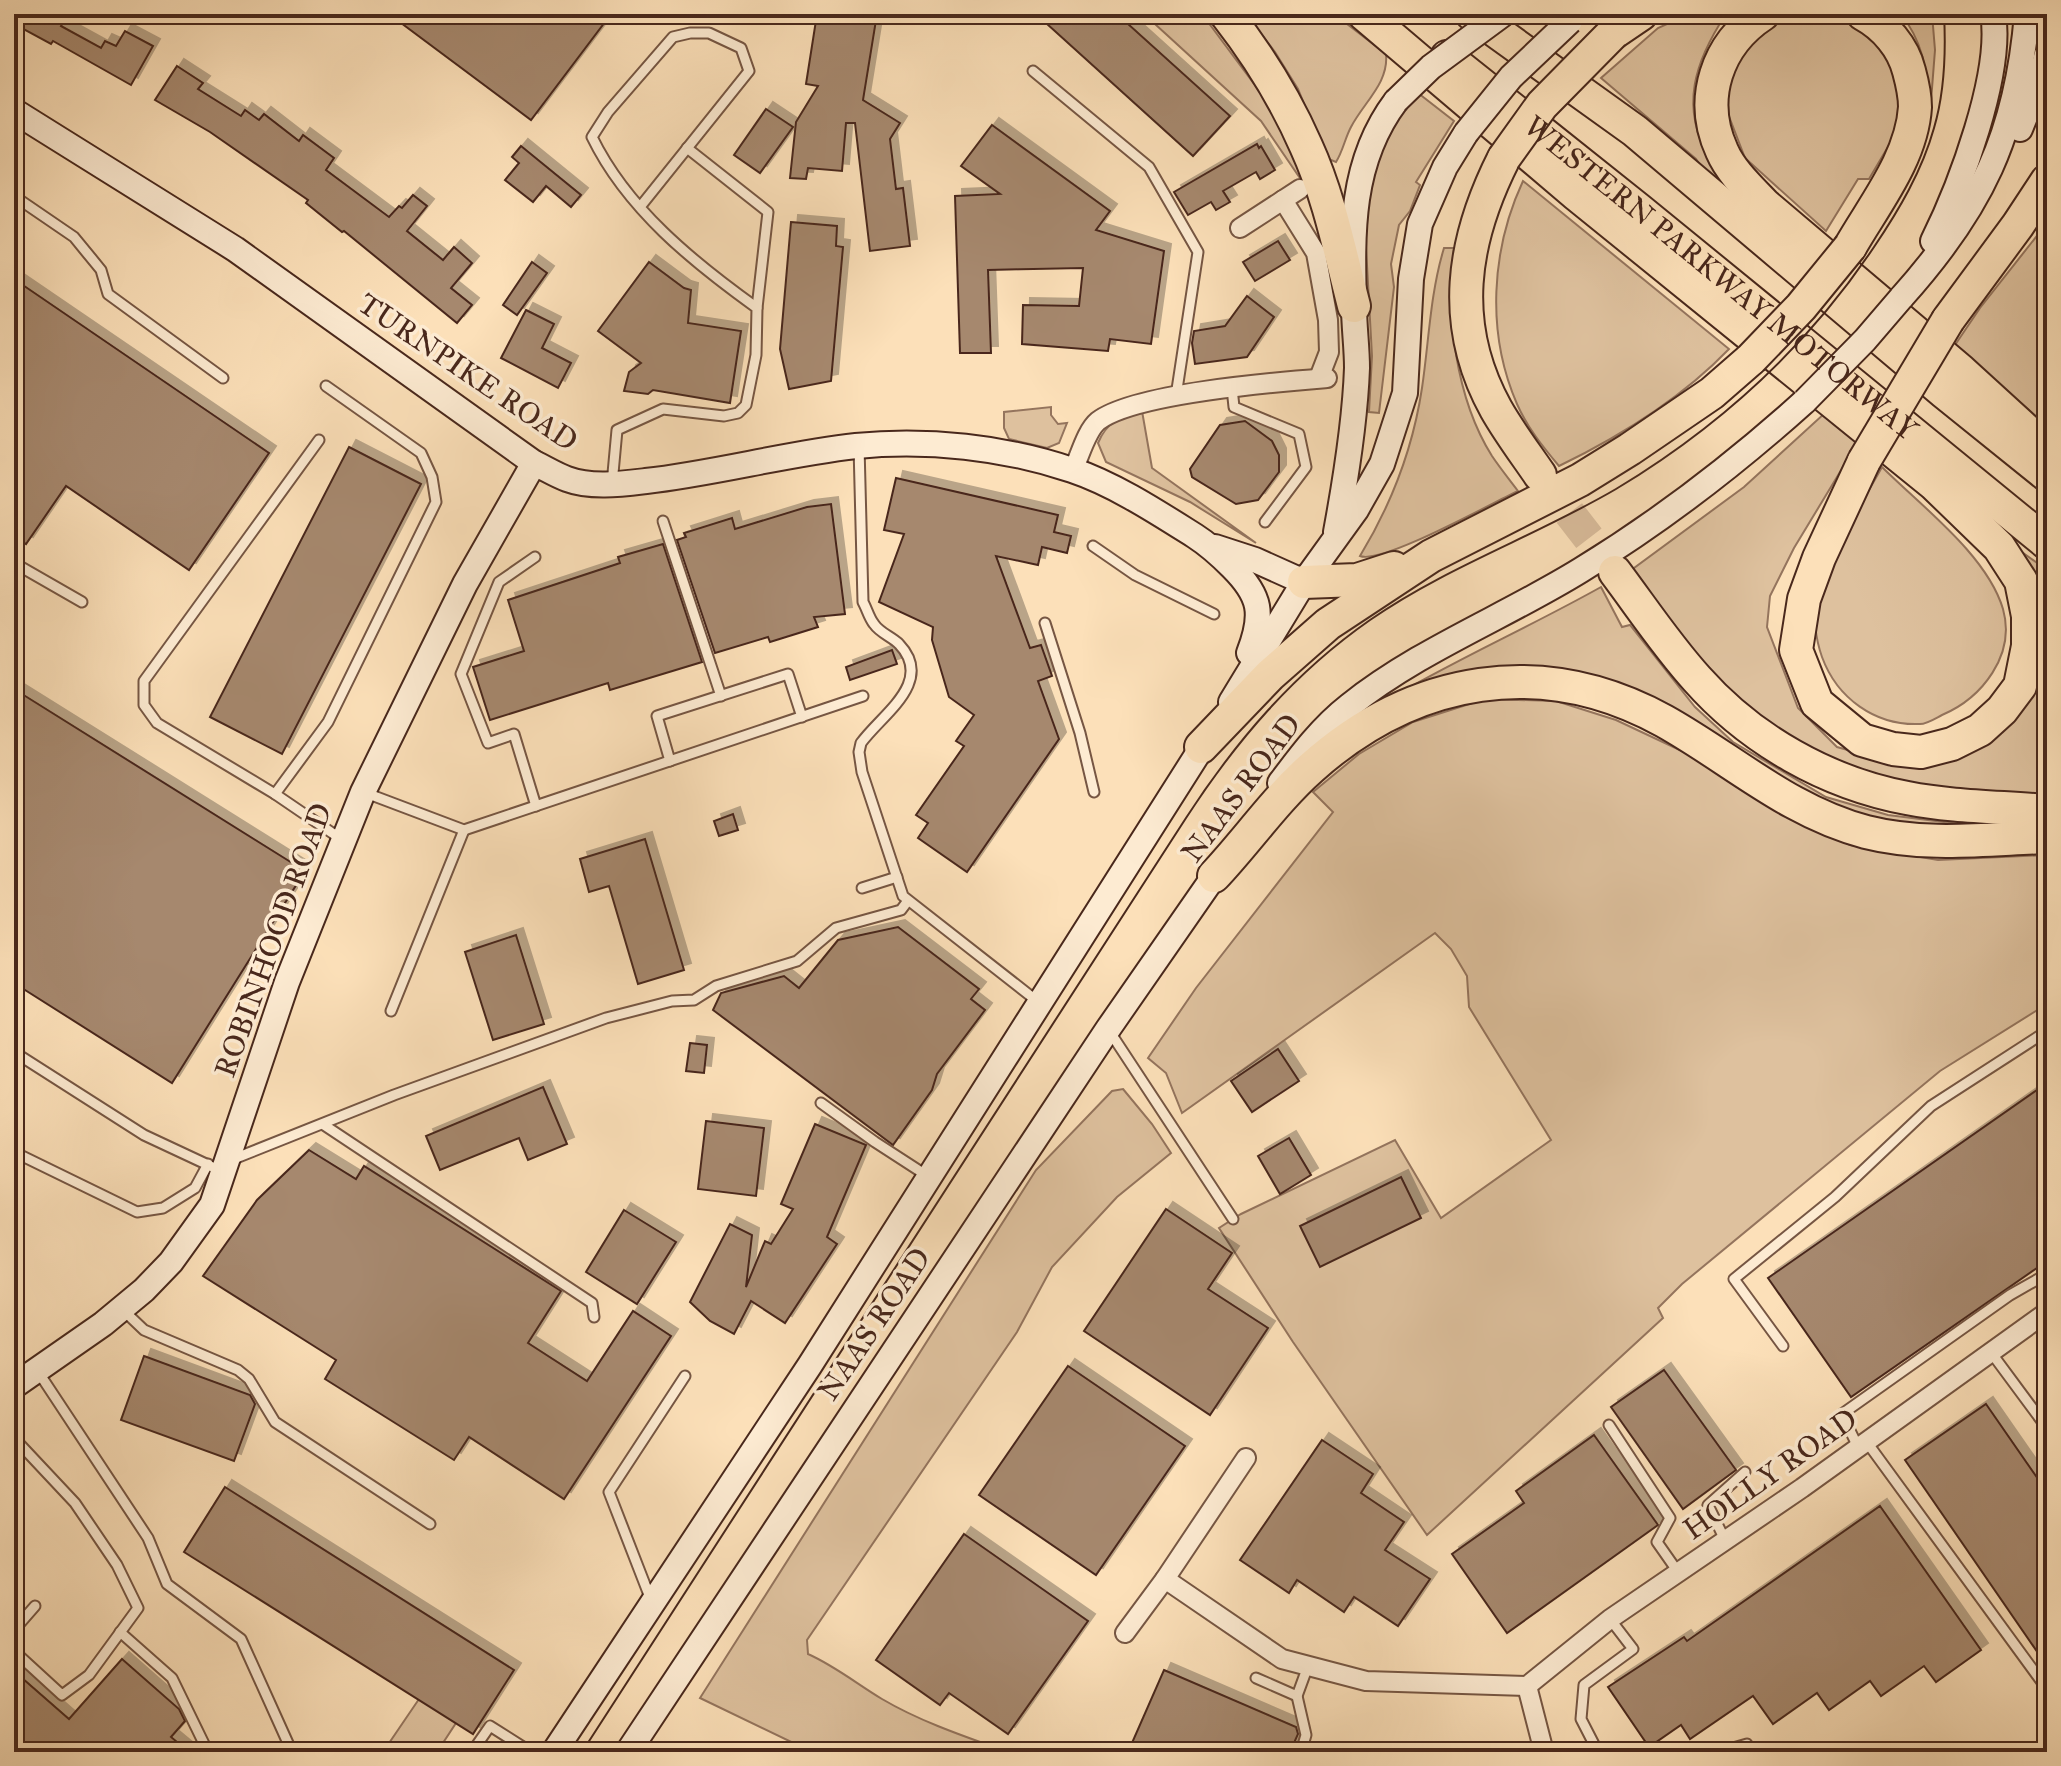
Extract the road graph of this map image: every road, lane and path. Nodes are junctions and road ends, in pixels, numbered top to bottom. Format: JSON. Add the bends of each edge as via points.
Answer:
{"nodes":[{"id":1,"x":1226,"y":14,"type":"edge"},
{"id":2,"x":1364,"y":14,"type":"edge"},
{"id":3,"x":1393,"y":14,"type":"edge"},
{"id":4,"x":1472,"y":14,"type":"edge"},
{"id":5,"x":1503,"y":14,"type":"edge"},
{"id":6,"x":1641,"y":14,"type":"edge"},
{"id":7,"x":1763,"y":14,"type":"edge"},
{"id":8,"x":1863,"y":14,"type":"edge"},
{"id":9,"x":1993,"y":14,"type":"edge"},
{"id":10,"x":2027,"y":14,"type":"edge"},
{"id":11,"x":1574,"y":17,"type":"edge"},
{"id":12,"x":2047,"y":54,"type":"edge"},
{"id":13,"x":1033,"y":71,"type":"dead end"},
{"id":14,"x":14,"y":111,"type":"edge"},
{"id":15,"x":687,"y":148,"type":"junction"},
{"id":16,"x":2047,"y":165,"type":"edge"},
{"id":17,"x":2047,"y":181,"type":"edge"},
{"id":18,"x":1300,"y":189,"type":"dead end"},
{"id":19,"x":14,"y":196,"type":"edge"},
{"id":20,"x":1283,"y":200,"type":"junction"},
{"id":21,"x":640,"y":207,"type":"junction"},
{"id":22,"x":2018,"y":225,"type":"junction"},
{"id":23,"x":1240,"y":228,"type":"dead end"},
{"id":24,"x":1943,"y":248,"type":"junction"},
{"id":25,"x":1901,"y":298,"type":"junction"},
{"id":26,"x":1354,"y":306,"type":"junction"},
{"id":27,"x":757,"y":308,"type":"junction"},
{"id":28,"x":223,"y":378,"type":"dead end"},
{"id":29,"x":326,"y":386,"type":"dead end"},
{"id":30,"x":1232,"y":388,"type":"junction"},
{"id":31,"x":1176,"y":396,"type":"junction"},
{"id":32,"x":319,"y":440,"type":"dead end"},
{"id":33,"x":859,"y":446,"type":"junction"},
{"id":34,"x":2047,"y":449,"type":"edge"},
{"id":35,"x":534,"y":463,"type":"junction"},
{"id":36,"x":1073,"y":470,"type":"junction"},
{"id":37,"x":1540,"y":475,"type":"tunnel mouth"},
{"id":38,"x":2047,"y":475,"type":"edge"},
{"id":39,"x":612,"y":485,"type":"junction"},
{"id":40,"x":663,"y":521,"type":"dead end"},
{"id":41,"x":1265,"y":522,"type":"dead end"},
{"id":42,"x":1332,"y":542,"type":"junction"},
{"id":43,"x":2047,"y":543,"type":"edge"},
{"id":44,"x":1209,"y":545,"type":"junction"},
{"id":45,"x":1093,"y":546,"type":"dead end"},
{"id":46,"x":1431,"y":556,"type":"junction"},
{"id":47,"x":535,"y":557,"type":"dead end"},
{"id":48,"x":1255,"y":560,"type":"junction"},
{"id":49,"x":14,"y":563,"type":"edge"},
{"id":50,"x":1615,"y":572,"type":"tunnel mouth"},
{"id":51,"x":1304,"y":582,"type":"junction"},
{"id":52,"x":82,"y":602,"type":"dead end"},
{"id":53,"x":1214,"y":614,"type":"dead end"},
{"id":54,"x":1045,"y":623,"type":"dead end"},
{"id":55,"x":721,"y":696,"type":"junction"},
{"id":56,"x":863,"y":696,"type":"dead end"},
{"id":57,"x":1233,"y":699,"type":"junction"},
{"id":58,"x":802,"y":717,"type":"junction"},
{"id":59,"x":1201,"y":747,"type":"junction"},
{"id":60,"x":670,"y":761,"type":"junction"},
{"id":61,"x":363,"y":792,"type":"junction"},
{"id":62,"x":1094,"y":792,"type":"dead end"},
{"id":63,"x":275,"y":794,"type":"junction"},
{"id":64,"x":536,"y":806,"type":"junction"},
{"id":65,"x":2047,"y":811,"type":"edge"},
{"id":66,"x":464,"y":830,"type":"junction"},
{"id":67,"x":2047,"y":837,"type":"edge"},
{"id":68,"x":343,"y":841,"type":"junction"},
{"id":69,"x":1214,"y":876,"type":"junction"},
{"id":70,"x":897,"y":877,"type":"junction"},
{"id":71,"x":862,"y":888,"type":"dead end"},
{"id":72,"x":907,"y":902,"type":"junction"},
{"id":73,"x":1039,"y":1003,"type":"junction"},
{"id":74,"x":391,"y":1011,"type":"dead end"},
{"id":75,"x":1108,"y":1029,"type":"junction"},
{"id":76,"x":2047,"y":1031,"type":"edge"},
{"id":77,"x":14,"y":1052,"type":"edge"},
{"id":78,"x":821,"y":1103,"type":"dead end"},
{"id":79,"x":324,"y":1125,"type":"junction"},
{"id":80,"x":14,"y":1152,"type":"edge"},
{"id":81,"x":220,"y":1166,"type":"junction"},
{"id":82,"x":929,"y":1177,"type":"junction"},
{"id":83,"x":1233,"y":1219,"type":"dead end"},
{"id":84,"x":2047,"y":1274,"type":"edge"},
{"id":85,"x":122,"y":1309,"type":"junction"},
{"id":86,"x":2047,"y":1312,"type":"edge"},
{"id":87,"x":594,"y":1317,"type":"dead end"},
{"id":88,"x":1783,"y":1346,"type":"dead end"},
{"id":89,"x":1990,"y":1351,"type":"junction"},
{"id":90,"x":37,"y":1370,"type":"junction"},
{"id":91,"x":685,"y":1376,"type":"dead end"},
{"id":92,"x":14,"y":1386,"type":"edge"},
{"id":93,"x":1609,"y":1425,"type":"dead end"},
{"id":94,"x":2047,"y":1428,"type":"edge"},
{"id":95,"x":14,"y":1438,"type":"edge"},
{"id":96,"x":1862,"y":1444,"type":"junction"},
{"id":97,"x":1246,"y":1458,"type":"dead end"},
{"id":98,"x":1745,"y":1472,"type":"dead end"},
{"id":99,"x":430,"y":1524,"type":"dead end"},
{"id":100,"x":1725,"y":1540,"type":"junction"},
{"id":101,"x":1678,"y":1572,"type":"junction"},
{"id":102,"x":1165,"y":1579,"type":"junction"},
{"id":103,"x":653,"y":1603,"type":"junction"},
{"id":104,"x":35,"y":1606,"type":"dead end"},
{"id":105,"x":1610,"y":1619,"type":"junction"},
{"id":106,"x":14,"y":1630,"type":"edge"},
{"id":107,"x":120,"y":1632,"type":"junction"},
{"id":108,"x":1125,"y":1633,"type":"dead end"},
{"id":109,"x":14,"y":1651,"type":"edge"},
{"id":110,"x":1308,"y":1666,"type":"junction"},
{"id":111,"x":1256,"y":1678,"type":"dead end"},
{"id":112,"x":1527,"y":1686,"type":"junction"},
{"id":113,"x":2047,"y":1689,"type":"edge"},
{"id":114,"x":1297,"y":1696,"type":"junction"},
{"id":115,"x":1747,"y":1744,"type":"dead end"},
{"id":116,"x":208,"y":1752,"type":"edge"},
{"id":117,"x":292,"y":1752,"type":"edge"},
{"id":118,"x":472,"y":1752,"type":"edge"},
{"id":119,"x":531,"y":1752,"type":"edge"},
{"id":120,"x":554,"y":1752,"type":"edge"},
{"id":121,"x":628,"y":1752,"type":"edge"},
{"id":122,"x":1301,"y":1752,"type":"edge"},
{"id":123,"x":1544,"y":1752,"type":"edge"},
{"id":124,"x":1598,"y":1752,"type":"edge"},
{"id":125,"x":1719,"y":1752,"type":"edge"}],
"edges":[{"from":1,"to":26,"type":"highway","via":[[1279,90],[1307,147]]},
{"from":2,"to":22,"type":"highway","bridge":true,"via":[[1576,194],[1934,484],[1999,547],[2021,581],[2028,616],[2020,686],[1980,730],[1952,744],[1921,752],[1893,749],[1862,740],[1817,703],[1796,650],[1804,599],[1864,461],[1948,320]]},
{"from":3,"to":43,"type":"highway","name":"WESTERN PARKWAY MOTORWAY"},
{"from":4,"to":38,"type":"highway","name":"WESTERN PARKWAY MOTORWAY","via":[[1635,131]]},
{"from":5,"to":26,"type":"main road","bridge":true,"via":[[1431,67],[1382,118],[1358,183]]},
{"from":6,"to":37,"type":"highway","bridge":true,"via":[[1613,33],[1542,105],[1504,158],[1473,231],[1467,271],[1472,341],[1503,420]]},
{"from":7,"to":34,"type":"highway","via":[[1730,43],[1715,71],[1711,102],[1722,152],[1765,205]]},
{"from":8,"to":46,"type":"highway","bridge":true,"via":[[1899,47],[1908,64],[1915,107],[1910,137],[1850,247],[1801,307],[1712,393],[1580,480]]},
{"from":9,"to":25,"type":"main road","via":[[1995,56],[1963,167],[1941,225]]},
{"from":10,"to":24,"type":"main road","name":"NAAS ROAD","via":[[2018,91],[2007,129],[1988,175]]},
{"from":11,"to":42,"type":"main road","name":"NAAS ROAD","bridge":true,"via":[[1511,77],[1445,167],[1420,224],[1411,279],[1408,372],[1399,416],[1371,488]]},
{"from":12,"to":24,"type":"main road","via":[[2005,161]]},
{"from":13,"to":31,"type":"lane","via":[[1149,167],[1198,252]]},
{"from":14,"to":35,"type":"main road","name":"TURNPIKE ROAD","via":[[235,249]]},
{"from":15,"to":21,"type":"lane"},
{"from":15,"to":21,"type":"lane","via":[[749,71],[741,48],[709,33],[673,37],[592,137]]},
{"from":15,"to":27,"type":"lane","via":[[768,212]]},
{"from":16,"to":22,"type":"highway"},
{"from":17,"to":22,"type":"highway"},
{"from":18,"to":20,"type":"street"},
{"from":19,"to":28,"type":"lane","via":[[74,237],[101,270],[108,294]]},
{"from":20,"to":23,"type":"street"},
{"from":20,"to":30,"type":"street","via":[[1316,253],[1328,320],[1323,378]]},
{"from":21,"to":27,"type":"lane"},
{"from":24,"to":25,"type":"main road","name":"NAAS ROAD"},
{"from":25,"to":69,"type":"main road","name":"NAAS ROAD","bridge":true,"via":[[1805,401],[1724,471],[1628,541],[1347,707],[1305,749]]},
{"from":26,"to":42,"type":"main road","via":[[1354,405]]},
{"from":27,"to":39,"type":"lane","via":[[756,355],[746,405],[724,416],[663,409],[617,430]]},
{"from":29,"to":63,"type":"lane","via":[[421,453],[436,502],[328,722]]},
{"from":30,"to":31,"type":"street"},
{"from":30,"to":41,"type":"lane","via":[[1234,407],[1299,434],[1306,467]]},
{"from":31,"to":36,"type":"street","via":[[1114,411],[1095,423]]},
{"from":32,"to":63,"type":"lane","via":[[144,681],[144,705],[157,723]]},
{"from":33,"to":36,"type":"main road","name":"TURNPIKE ROAD","via":[[983,448]]},
{"from":33,"to":39,"type":"main road","name":"TURNPIKE ROAD"},
{"from":33,"to":70,"type":"lane","via":[[863,602],[874,624],[898,643],[911,667],[910,685],[859,752]]},
{"from":35,"to":39,"type":"main road","name":"TURNPIKE ROAD","via":[[569,480]]},
{"from":35,"to":61,"type":"main road","name":"ROBINHOOD ROAD","via":[[465,584]]},
{"from":36,"to":44,"type":"main road","name":"TURNPIKE ROAD"},
{"from":40,"to":55,"type":"lane"},
{"from":42,"to":48,"type":"main road","via":[[1306,558]]},
{"from":42,"to":51,"type":"main road","name":"NAAS ROAD"},
{"from":44,"to":48,"type":"main road"},
{"from":44,"to":57,"type":"main road","via":[[1257,597],[1258,629]]},
{"from":45,"to":53,"type":"lane","via":[[1135,575]]},
{"from":46,"to":51,"type":"highway","via":[[1357,580]]},
{"from":46,"to":59,"type":"highway","via":[[1328,624]]},
{"from":47,"to":64,"type":"lane","via":[[499,582],[461,674],[488,743],[514,734]]},
{"from":48,"to":51,"type":"main road"},
{"from":49,"to":52,"type":"lane"},
{"from":50,"to":65,"type":"highway","via":[[1697,679],[1739,719],[1800,760],[1871,790],[1910,799]]},
{"from":51,"to":57,"type":"main road","name":"NAAS ROAD"},
{"from":54,"to":62,"type":"lane"},
{"from":55,"to":58,"type":"lane","via":[[788,674]]},
{"from":55,"to":60,"type":"lane","via":[[657,716]]},
{"from":56,"to":58,"type":"lane"},
{"from":57,"to":59,"type":"main road","name":"NAAS ROAD"},
{"from":58,"to":60,"type":"lane"},
{"from":59,"to":73,"type":"main road","name":"NAAS ROAD"},
{"from":60,"to":64,"type":"lane"},
{"from":61,"to":66,"type":"lane"},
{"from":61,"to":68,"type":"main road","name":"ROBINHOOD ROAD"},
{"from":63,"to":68,"type":"lane"},
{"from":64,"to":66,"type":"lane"},
{"from":66,"to":74,"type":"lane"},
{"from":67,"to":69,"type":"highway","via":[[1927,841],[1864,831],[1806,810],[1664,721],[1621,702],[1585,689],[1507,682],[1431,695],[1366,727],[1311,768]]},
{"from":68,"to":81,"type":"main road","name":"ROBINHOOD ROAD"},
{"from":69,"to":75,"type":"main road","name":"NAAS ROAD"},
{"from":70,"to":71,"type":"lane"},
{"from":70,"to":72,"type":"lane"},
{"from":72,"to":73,"type":"lane"},
{"from":72,"to":79,"type":"lane","via":[[901,910],[836,928],[797,961],[716,986],[694,1000],[606,1018]]},
{"from":73,"to":82,"type":"main road","name":"NAAS ROAD"},
{"from":75,"to":83,"type":"lane"},
{"from":75,"to":121,"type":"main road","name":"NAAS ROAD"},
{"from":76,"to":88,"type":"lane","via":[[1931,1106],[1835,1197],[1734,1279]]},
{"from":77,"to":81,"type":"lane","via":[[144,1135]]},
{"from":78,"to":82,"type":"lane"},
{"from":79,"to":81,"type":"lane"},
{"from":79,"to":87,"type":"lane","via":[[592,1303]]},
{"from":80,"to":81,"type":"lane","via":[[137,1212],[163,1208]]},
{"from":81,"to":85,"type":"main road","name":"ROBINHOOD ROAD","via":[[212,1205],[192,1235]]},
{"from":82,"to":103,"type":"main road","name":"NAAS ROAD"},
{"from":84,"to":96,"type":"lane","via":[[1842,1414]]},
{"from":85,"to":90,"type":"main road","name":"ROBINHOOD ROAD"},
{"from":85,"to":99,"type":"lane","via":[[144,1330],[238,1370],[275,1422]]},
{"from":86,"to":89,"type":"street","name":"HOLLY ROAD"},
{"from":89,"to":94,"type":"lane"},
{"from":89,"to":96,"type":"street","name":"HOLLY ROAD"},
{"from":90,"to":92,"type":"main road","name":"ROBINHOOD ROAD"},
{"from":90,"to":117,"type":"lane","via":[[148,1538],[167,1584],[241,1639]]},
{"from":91,"to":103,"type":"lane","via":[[609,1492]]},
{"from":93,"to":101,"type":"lane","via":[[1670,1518],[1657,1542]]},
{"from":95,"to":107,"type":"lane","via":[[75,1503],[117,1565],[138,1608]]},
{"from":96,"to":100,"type":"street","name":"HOLLY ROAD"},
{"from":96,"to":113,"type":"lane"},
{"from":97,"to":102,"type":"street"},
{"from":98,"to":100,"type":"lane","via":[[1708,1505]]},
{"from":100,"to":101,"type":"street","name":"HOLLY ROAD"},
{"from":101,"to":105,"type":"street","name":"HOLLY ROAD"},
{"from":102,"to":108,"type":"street"},
{"from":102,"to":110,"type":"street","via":[[1282,1659]]},
{"from":103,"to":120,"type":"main road","name":"NAAS ROAD"},
{"from":104,"to":106,"type":"lane"},
{"from":105,"to":112,"type":"street","name":"HOLLY ROAD"},
{"from":105,"to":124,"type":"lane","via":[[1633,1649],[1584,1685],[1581,1719]]},
{"from":107,"to":109,"type":"lane","via":[[89,1675],[62,1695]]},
{"from":107,"to":116,"type":"lane","via":[[172,1678]]},
{"from":110,"to":112,"type":"street","via":[[1366,1681]]},
{"from":110,"to":114,"type":"lane"},
{"from":111,"to":114,"type":"lane"},
{"from":112,"to":123,"type":"street"},
{"from":114,"to":122,"type":"lane","via":[[1306,1735]]},
{"from":115,"to":125,"type":"lane"},
{"from":118,"to":119,"type":"lane","via":[[490,1726]]}]}
